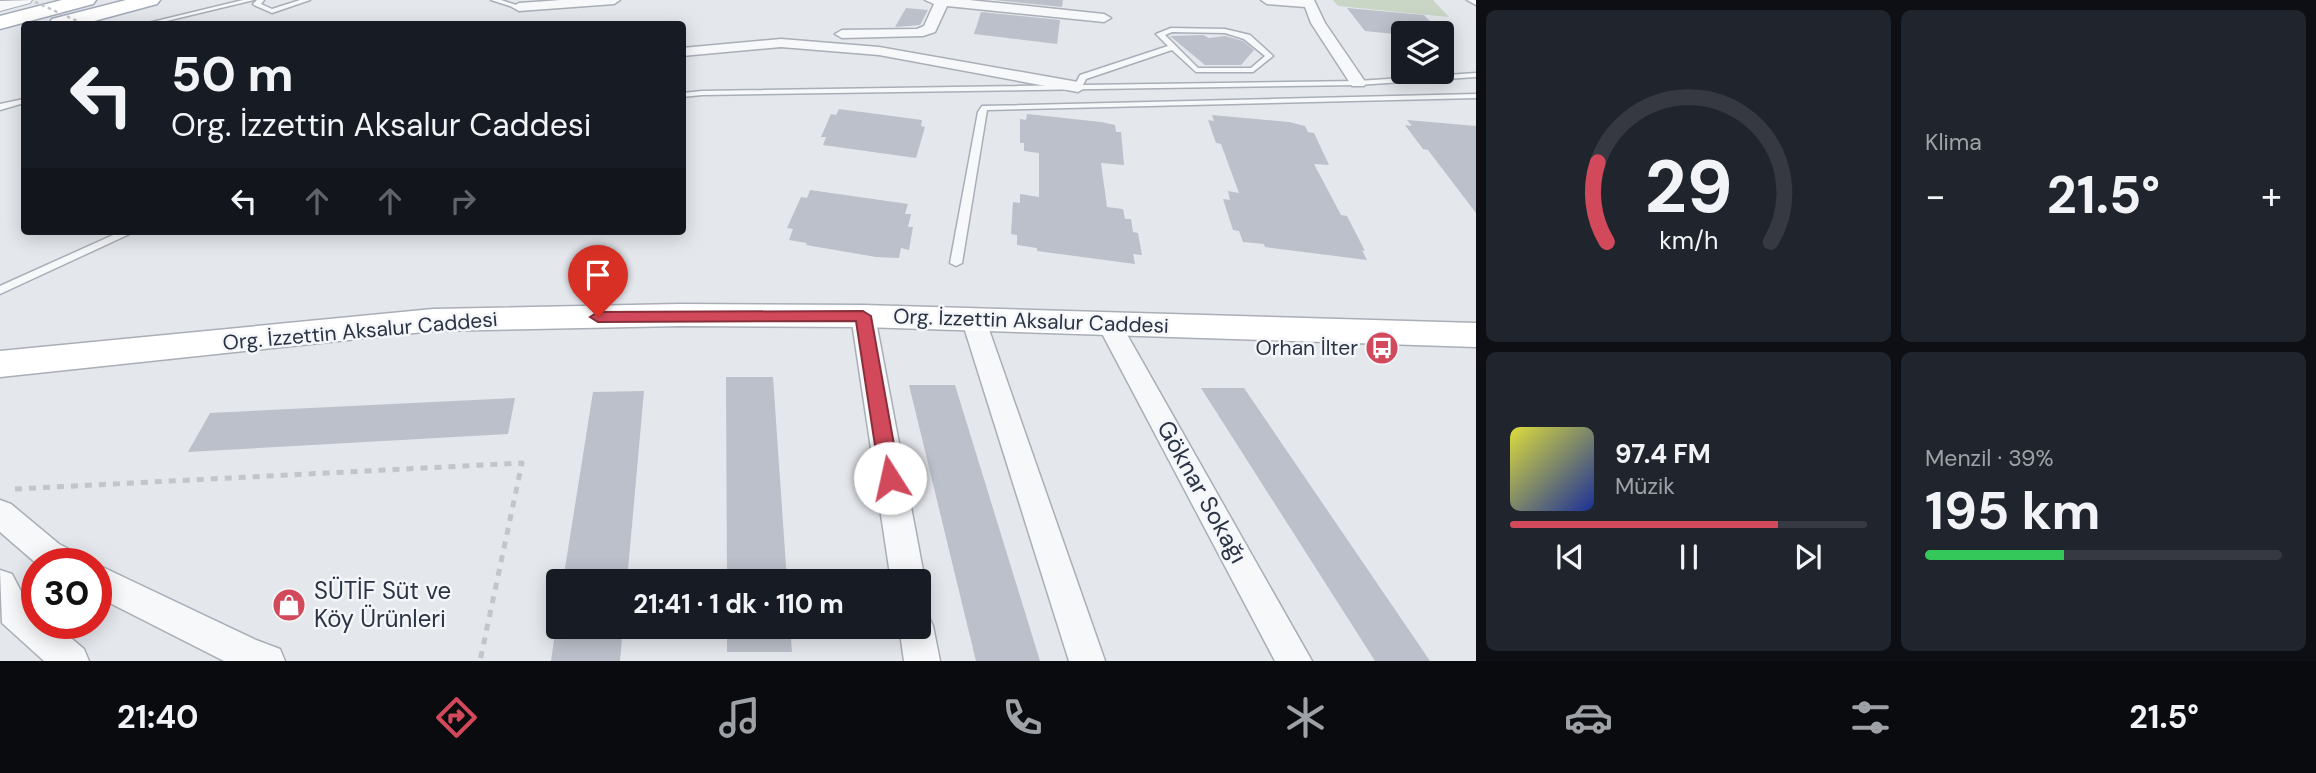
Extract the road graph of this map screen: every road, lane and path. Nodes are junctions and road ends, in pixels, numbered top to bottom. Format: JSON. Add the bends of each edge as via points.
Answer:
{"nodes":[{"id":1,"x":86,"y":0,"type":"edge"},
{"id":2,"x":126,"y":0,"type":"edge"},
{"id":3,"x":150,"y":0,"type":"edge"},
{"id":4,"x":251,"y":0,"type":"edge"},
{"id":5,"x":261,"y":0,"type":"edge"},
{"id":6,"x":307,"y":0,"type":"edge"},
{"id":7,"x":495,"y":0,"type":"edge"},
{"id":8,"x":614,"y":0,"type":"edge"},
{"id":9,"x":1267,"y":0,"type":"edge"},
{"id":10,"x":29,"y":1,"type":"edge"},
{"id":11,"x":937,"y":1,"type":"edge"},
{"id":12,"x":1309,"y":2,"type":"edge"},
{"id":13,"x":0,"y":6,"type":"edge"},
{"id":14,"x":518,"y":8,"type":"edge"},
{"id":15,"x":1104,"y":18,"type":"dead end"},
{"id":16,"x":34,"y":21,"type":"edge"},
{"id":17,"x":50,"y":21,"type":"edge"},
{"id":18,"x":71,"y":21,"type":"edge"},
{"id":19,"x":77,"y":21,"type":"edge"},
{"id":20,"x":160,"y":21,"type":"edge"},
{"id":21,"x":780,"y":43,"type":"junction"},
{"id":22,"x":1173,"y":47,"type":"junction"},
{"id":23,"x":686,"y":52,"type":"edge"},
{"id":24,"x":1476,"y":75,"type":"edge"},
{"id":25,"x":1358,"y":83,"type":"junction"},
{"id":26,"x":1078,"y":87,"type":"junction"},
{"id":27,"x":686,"y":95,"type":"edge"},
{"id":28,"x":1476,"y":96,"type":"edge"},
{"id":29,"x":21,"y":102,"type":"edge"},
{"id":30,"x":0,"y":107,"type":"edge"},
{"id":31,"x":122,"y":235,"type":"edge"},
{"id":32,"x":956,"y":262,"type":"dead end"},
{"id":33,"x":0,"y":290,"type":"edge"},
{"id":34,"x":863,"y":316,"type":"junction"},
{"id":35,"x":974,"y":321,"type":"junction"},
{"id":36,"x":1109,"y":324,"type":"junction"},
{"id":37,"x":1476,"y":335,"type":"edge"},
{"id":38,"x":0,"y":364,"type":"edge"},
{"id":39,"x":5,"y":501,"type":"edge"},
{"id":40,"x":43,"y":548,"type":"edge"},
{"id":41,"x":906,"y":569,"type":"edge"},
{"id":42,"x":0,"y":585,"type":"edge"},
{"id":43,"x":112,"y":587,"type":"edge"},
{"id":44,"x":918,"y":639,"type":"edge"},
{"id":45,"x":252,"y":659,"type":"edge"},
{"id":46,"x":71,"y":661,"type":"edge"},
{"id":47,"x":480,"y":661,"type":"edge"},
{"id":48,"x":922,"y":661,"type":"edge"},
{"id":49,"x":1087,"y":661,"type":"edge"},
{"id":50,"x":1294,"y":661,"type":"edge"}],
"edges":[{"from":1,"to":16,"type":"main road"},
{"from":2,"to":17,"type":"main road"},
{"from":3,"to":18,"type":"main road"},
{"from":4,"to":20,"type":"lane"},
{"from":5,"to":6,"type":"lane","via":[[256,5],[272,11]]},
{"from":7,"to":14,"type":"lane"},
{"from":8,"to":14,"type":"street"},
{"from":9,"to":12,"type":"street"},
{"from":10,"to":13,"type":"street"},
{"from":10,"to":19,"type":"path","bridge":true},
{"from":11,"to":15,"type":"street"},
{"from":11,"to":21,"type":"street","via":[[930,29],[918,33],[805,33]]},
{"from":12,"to":25,"type":"street"},
{"from":21,"to":23,"type":"street"},
{"from":21,"to":26,"type":"street","via":[[878,51]]},
{"from":22,"to":22,"type":"lane","via":[[1160,34],[1225,31],[1247,37],[1269,56],[1253,70],[1196,70]]},
{"from":22,"to":26,"type":"lane","via":[[1083,77]]},
{"from":24,"to":25,"type":"lane"},
{"from":25,"to":26,"type":"lane"},
{"from":26,"to":27,"type":"lane"},
{"from":28,"to":32,"type":"lane","via":[[985,108]]},
{"from":29,"to":30,"type":"lane"},
{"from":31,"to":33,"type":"lane"},
{"from":34,"to":35,"type":"main road","name":"Org. İzzettin Aksalur Caddesi"},
{"from":34,"to":38,"type":"main road","name":"Org. İzzettin Aksalur Caddesi","via":[[433,320]]},
{"from":34,"to":41,"type":"street"},
{"from":35,"to":36,"type":"main road","name":"Org. İzzettin Aksalur Caddesi"},
{"from":35,"to":49,"type":"street"},
{"from":36,"to":37,"type":"main road","name":"Org. İzzettin Aksalur Caddesi"},
{"from":36,"to":50,"type":"street","name":"Göknar Sokağı"},
{"from":39,"to":40,"type":"street"},
{"from":39,"to":47,"type":"path","via":[[522,463]]},
{"from":42,"to":46,"type":"street","via":[[14,612]]},
{"from":43,"to":45,"type":"street"},
{"from":44,"to":48,"type":"street"}]}
